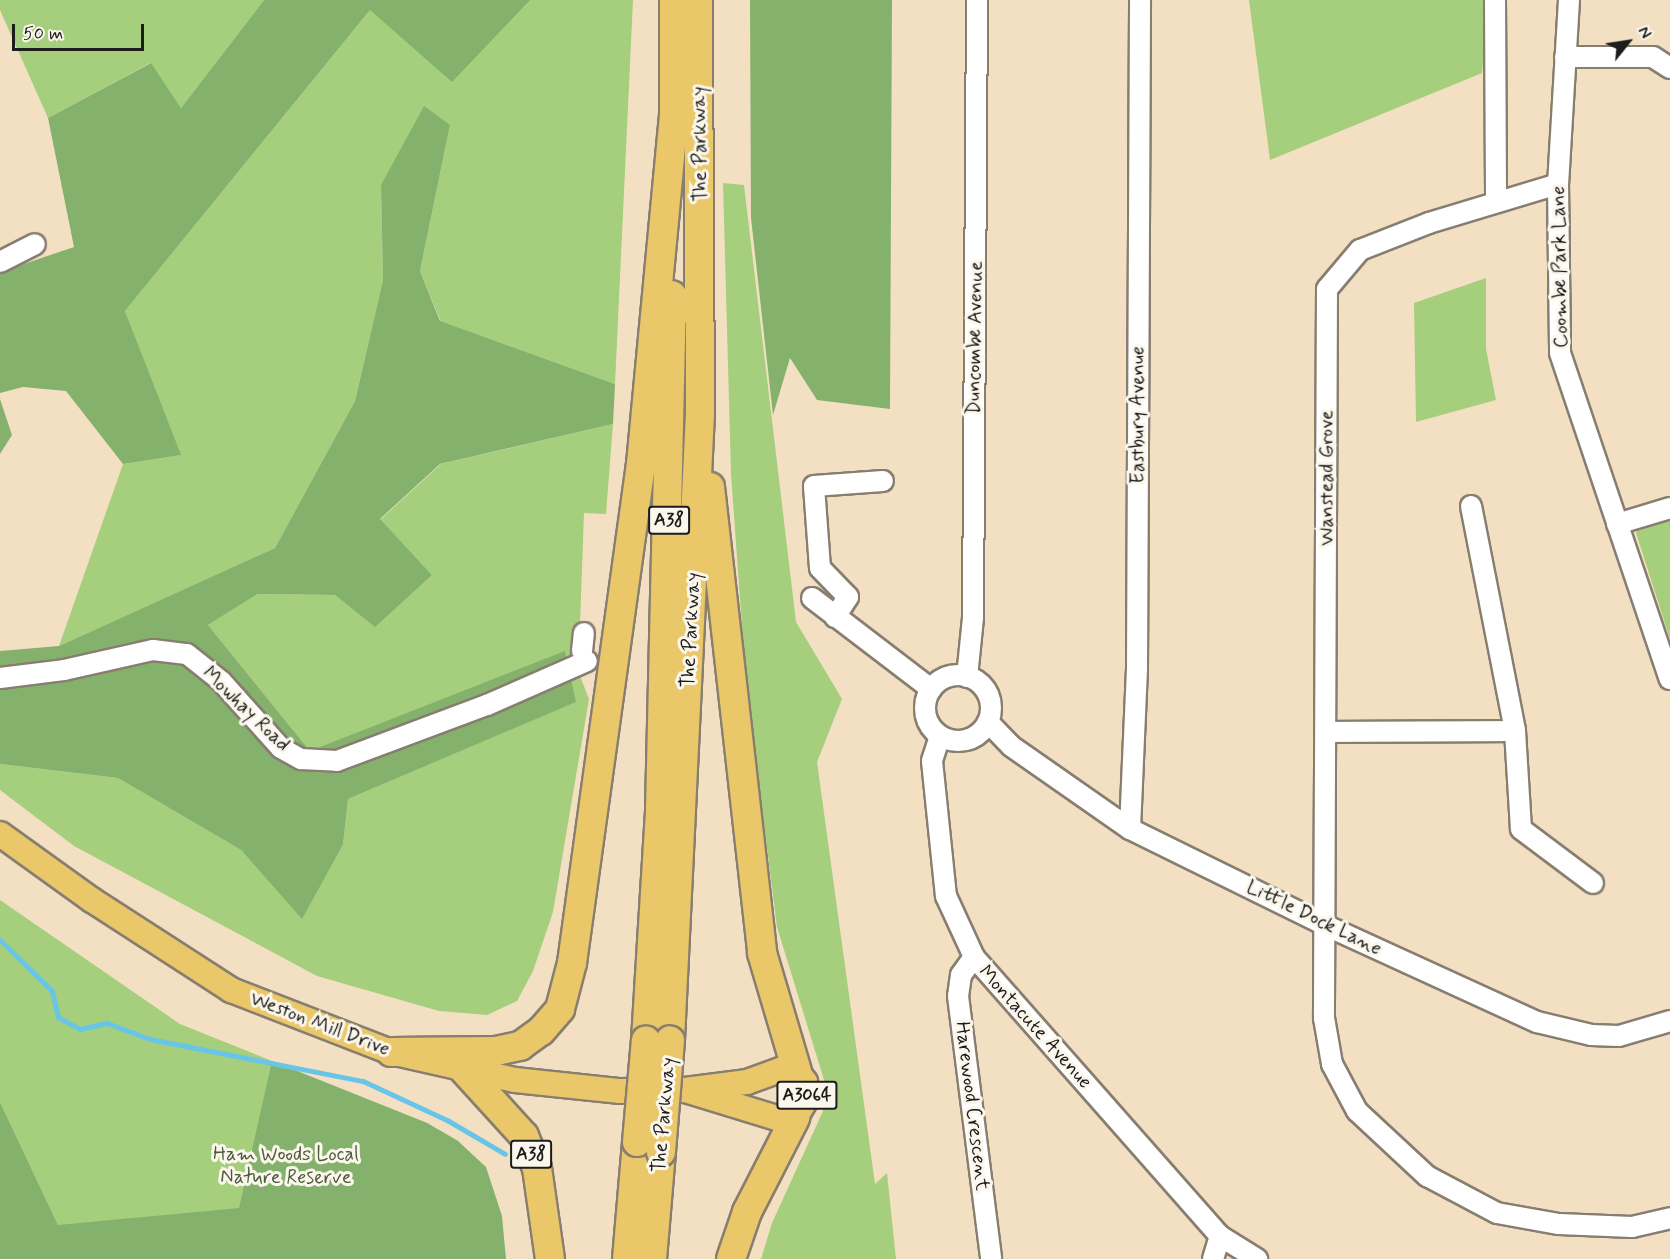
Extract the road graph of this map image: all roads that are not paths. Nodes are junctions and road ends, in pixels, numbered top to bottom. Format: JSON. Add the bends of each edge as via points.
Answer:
{"nodes":[{"id":1,"x":674,"y":0,"type":"edge"},
{"id":2,"x":698,"y":0,"type":"edge"},
{"id":3,"x":977,"y":0,"type":"edge"},
{"id":4,"x":1140,"y":0,"type":"edge"},
{"id":5,"x":1495,"y":0,"type":"edge"},
{"id":6,"x":1569,"y":0,"type":"edge"},
{"id":7,"x":1565,"y":57,"type":"junction"},
{"id":8,"x":1670,"y":68,"type":"edge"},
{"id":9,"x":674,"y":115,"type":"junction"},
{"id":10,"x":1558,"y":184,"type":"junction"},
{"id":11,"x":1496,"y":202,"type":"junction"},
{"id":12,"x":36,"y":244,"type":"dead end"},
{"id":13,"x":0,"y":262,"type":"edge"},
{"id":14,"x":700,"y":414,"type":"junction"},
{"id":15,"x":883,"y":481,"type":"dead end"},
{"id":16,"x":1471,"y":506,"type":"dead end"},
{"id":17,"x":1670,"y":508,"type":"edge"},
{"id":18,"x":1617,"y":525,"type":"junction"},
{"id":19,"x":812,"y":598,"type":"dead end"},
{"id":20,"x":835,"y":617,"type":"junction"},
{"id":21,"x":584,"y":648,"type":"dead end"},
{"id":22,"x":968,"y":677,"type":"junction"},
{"id":23,"x":0,"y":678,"type":"edge"},
{"id":24,"x":1670,"y":679,"type":"edge"},
{"id":25,"x":931,"y":689,"type":"junction"},
{"id":26,"x":988,"y":722,"type":"junction"},
{"id":27,"x":1515,"y":731,"type":"junction"},
{"id":28,"x":1327,"y":732,"type":"junction"},
{"id":29,"x":940,"y":736,"type":"junction"},
{"id":30,"x":1130,"y":829,"type":"junction"},
{"id":31,"x":0,"y":834,"type":"edge"},
{"id":32,"x":1593,"y":883,"type":"dead end"},
{"id":33,"x":1327,"y":926,"type":"junction"},
{"id":34,"x":974,"y":957,"type":"junction"},
{"id":35,"x":1670,"y":1021,"type":"edge"},
{"id":36,"x":658,"y":1040,"type":"junction"},
{"id":37,"x":391,"y":1052,"type":"junction"},
{"id":38,"x":464,"y":1070,"type":"junction"},
{"id":39,"x":797,"y":1071,"type":"junction"},
{"id":40,"x":685,"y":1090,"type":"junction"},
{"id":41,"x":795,"y":1118,"type":"junction"},
{"id":42,"x":649,"y":1147,"type":"junction"},
{"id":43,"x":1670,"y":1218,"type":"edge"},
{"id":44,"x":1220,"y":1236,"type":"junction"},
{"id":45,"x":550,"y":1259,"type":"edge"},
{"id":46,"x":627,"y":1259,"type":"edge"},
{"id":47,"x":652,"y":1259,"type":"edge"},
{"id":48,"x":731,"y":1259,"type":"edge"},
{"id":49,"x":991,"y":1259,"type":"edge"},
{"id":50,"x":1213,"y":1259,"type":"edge"},
{"id":51,"x":1257,"y":1259,"type":"edge"}],
"edges":[{"from":1,"to":9,"type":"highway","name":"The Parkway","number":"A38"},
{"from":2,"to":14,"type":"highway","name":"The Parkway","number":"A38"},
{"from":3,"to":22,"type":"street","name":"Duncombe Avenue","via":[[973,618]]},
{"from":4,"to":30,"type":"street","name":"Eastbury Avenue","via":[[1137,669]]},
{"from":5,"to":11,"type":"street"},
{"from":6,"to":7,"type":"street","name":"Coombe Park Lane"},
{"from":7,"to":8,"type":"street","via":[[1653,57]]},
{"from":7,"to":10,"type":"street","name":"Coombe Park Lane"},
{"from":9,"to":36,"type":"highway","name":"The Parkway","number":"A38"},
{"from":9,"to":37,"type":"highway","number":"A38","via":[[641,464],[572,963],[560,1009],[541,1031],[520,1046],[496,1052]]},
{"from":10,"to":11,"type":"street","name":"Wanstead Grove"},
{"from":10,"to":18,"type":"street","name":"Coombe Park Lane","via":[[1560,353]]},
{"from":11,"to":28,"type":"street","name":"Wanstead Grove","via":[[1360,250],[1327,290]]},
{"from":12,"to":13,"type":"street"},
{"from":14,"to":36,"type":"highway","name":"The Parkway","number":"A38"},
{"from":14,"to":39,"type":"highway","number":"A38","via":[[722,567],[762,953]]},
{"from":15,"to":20,"type":"street","via":[[814,486],[820,568],[848,597]]},
{"from":16,"to":27,"type":"street"},
{"from":17,"to":18,"type":"street"},
{"from":18,"to":24,"type":"street","name":"Coombe Park Lane"},
{"from":19,"to":20,"type":"street"},
{"from":20,"to":25,"type":"street"},
{"from":21,"to":23,"type":"street","name":"Mowhay Road","via":[[487,705],[337,760],[301,759],[281,748],[221,681],[187,654],[153,650],[64,670]]},
{"from":22,"to":25,"type":"street","via":[[942,679]]},
{"from":22,"to":26,"type":"street","via":[[981,685],[989,697]]},
{"from":25,"to":29,"type":"street","via":[[925,711],[930,726]]},
{"from":26,"to":29,"type":"street","via":[[979,734],[965,741]]},
{"from":26,"to":30,"type":"street","name":"Little Dock Lane","via":[[1011,746]]},
{"from":27,"to":28,"type":"street"},
{"from":27,"to":32,"type":"street","via":[[1521,829]]},
{"from":28,"to":33,"type":"street","name":"Wanstead Grove"},
{"from":29,"to":34,"type":"street","name":"Montacute Avenue","via":[[932,761],[946,896]]},
{"from":30,"to":33,"type":"street","name":"Little Dock Lane"},
{"from":31,"to":37,"type":"main road","name":"Weston Mill Drive","via":[[92,900],[231,990]]},
{"from":33,"to":35,"type":"street","name":"Little Dock Lane","via":[[1537,1022],[1591,1035],[1619,1036]]},
{"from":33,"to":43,"type":"street","name":"Wanstead Grove","via":[[1324,1018],[1332,1064],[1357,1111],[1427,1176],[1497,1213],[1559,1224],[1632,1227]]},
{"from":34,"to":44,"type":"street","name":"Montacute Avenue"},
{"from":34,"to":49,"type":"street","name":"Harewood Crescent","via":[[961,975],[958,996]]},
{"from":36,"to":42,"type":"highway","name":"The Parkway","number":"A38","bridge":true},
{"from":37,"to":38,"type":"main road","name":"Weston Mill Drive"},
{"from":38,"to":40,"type":"main road","name":"Weston Mill Drive","via":[[620,1091]]},
{"from":38,"to":45,"type":"highway","number":"A38","via":[[524,1136],[537,1168]]},
{"from":39,"to":40,"type":"main road","number":"A3064","via":[[783,1069],[747,1083]]},
{"from":39,"to":41,"type":"main road","number":"A3064","via":[[805,1082],[807,1098]]},
{"from":40,"to":41,"type":"main road","number":"A3064","via":[[766,1117]]},
{"from":41,"to":48,"type":"highway","via":[[747,1212]]},
{"from":42,"to":46,"type":"highway","name":"The Parkway","number":"A38"},
{"from":42,"to":47,"type":"highway","name":"The Parkway","number":"A38"},
{"from":44,"to":50,"type":"street"},
{"from":44,"to":51,"type":"street","name":"Montacute Avenue"}]}
